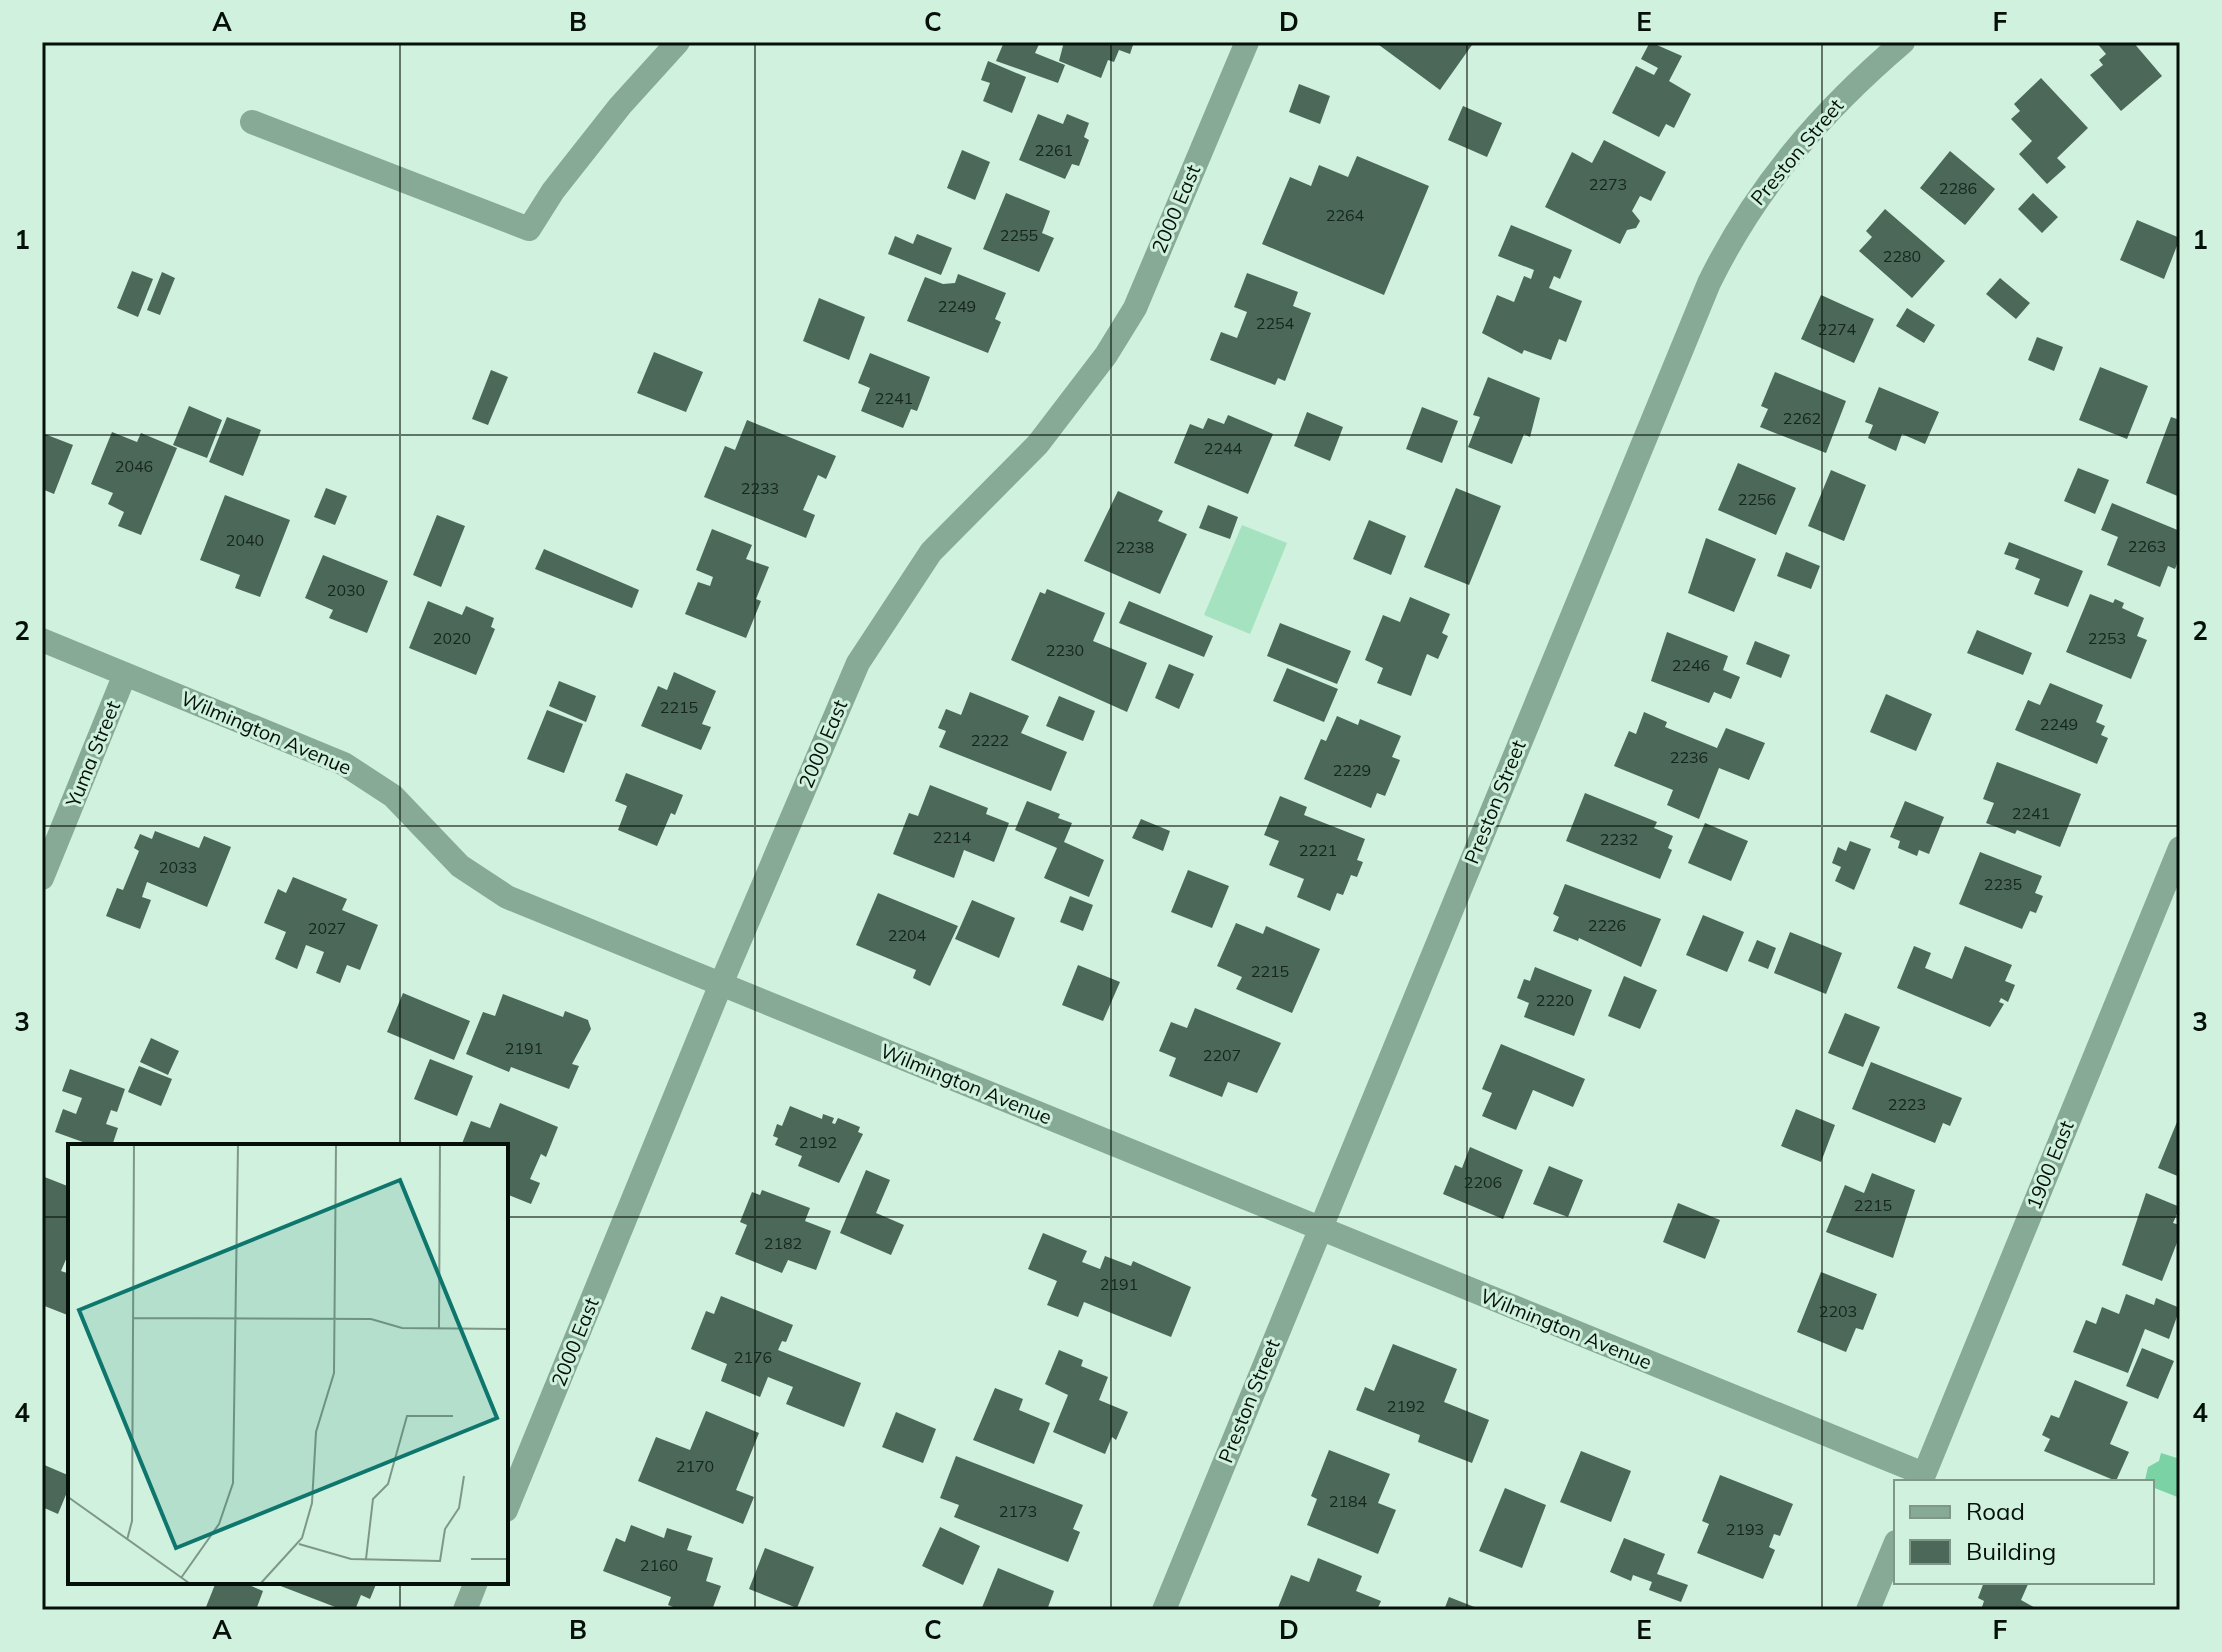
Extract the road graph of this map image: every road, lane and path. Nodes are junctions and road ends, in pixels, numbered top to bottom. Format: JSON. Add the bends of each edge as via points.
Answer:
{"nodes":[{"id":1,"x":678,"y":42,"type":"edge"},
{"id":2,"x":1247,"y":42,"type":"edge"},
{"id":3,"x":1903,"y":42,"type":"edge"},
{"id":4,"x":252,"y":122,"type":"dead end"},
{"id":5,"x":42,"y":640,"type":"edge"},
{"id":6,"x":125,"y":674,"type":"junction"},
{"id":7,"x":2180,"y":848,"type":"edge"},
{"id":8,"x":42,"y":878,"type":"edge"},
{"id":9,"x":721,"y":984,"type":"junction"},
{"id":10,"x":1320,"y":1228,"type":"junction"},
{"id":11,"x":1922,"y":1478,"type":"edge"},
{"id":12,"x":508,"y":1505,"type":"edge"},
{"id":13,"x":1894,"y":1547,"type":"edge"},
{"id":14,"x":475,"y":1584,"type":"edge"},
{"id":15,"x":465,"y":1610,"type":"edge"},
{"id":16,"x":1164,"y":1610,"type":"edge"},
{"id":17,"x":1868,"y":1610,"type":"edge"}],
"edges":[{"from":1,"to":4,"type":"street","via":[[620,106],[529,229]]},
{"from":2,"to":9,"type":"street","name":"2000 East","via":[[1135,308],[1106,355],[1038,444],[931,552],[858,663]]},
{"from":3,"to":10,"type":"street","name":"Preston Street","via":[[1799,143],[1747,213],[1714,272]]},
{"from":5,"to":6,"type":"street","name":"Wilmington Avenue"},
{"from":6,"to":8,"type":"street","name":"Yuma Street"},
{"from":6,"to":9,"type":"street","name":"Wilmington Avenue","via":[[344,764],[400,802],[460,866],[507,897]]},
{"from":7,"to":11,"type":"street","name":"1900 East"},
{"from":9,"to":10,"type":"street","name":"Wilmington Avenue"},
{"from":9,"to":12,"type":"street","name":"2000 East"},
{"from":10,"to":11,"type":"street","name":"Wilmington Avenue"},
{"from":10,"to":16,"type":"street","name":"Preston Street"},
{"from":13,"to":17,"type":"street"},
{"from":14,"to":15,"type":"street"}]}
